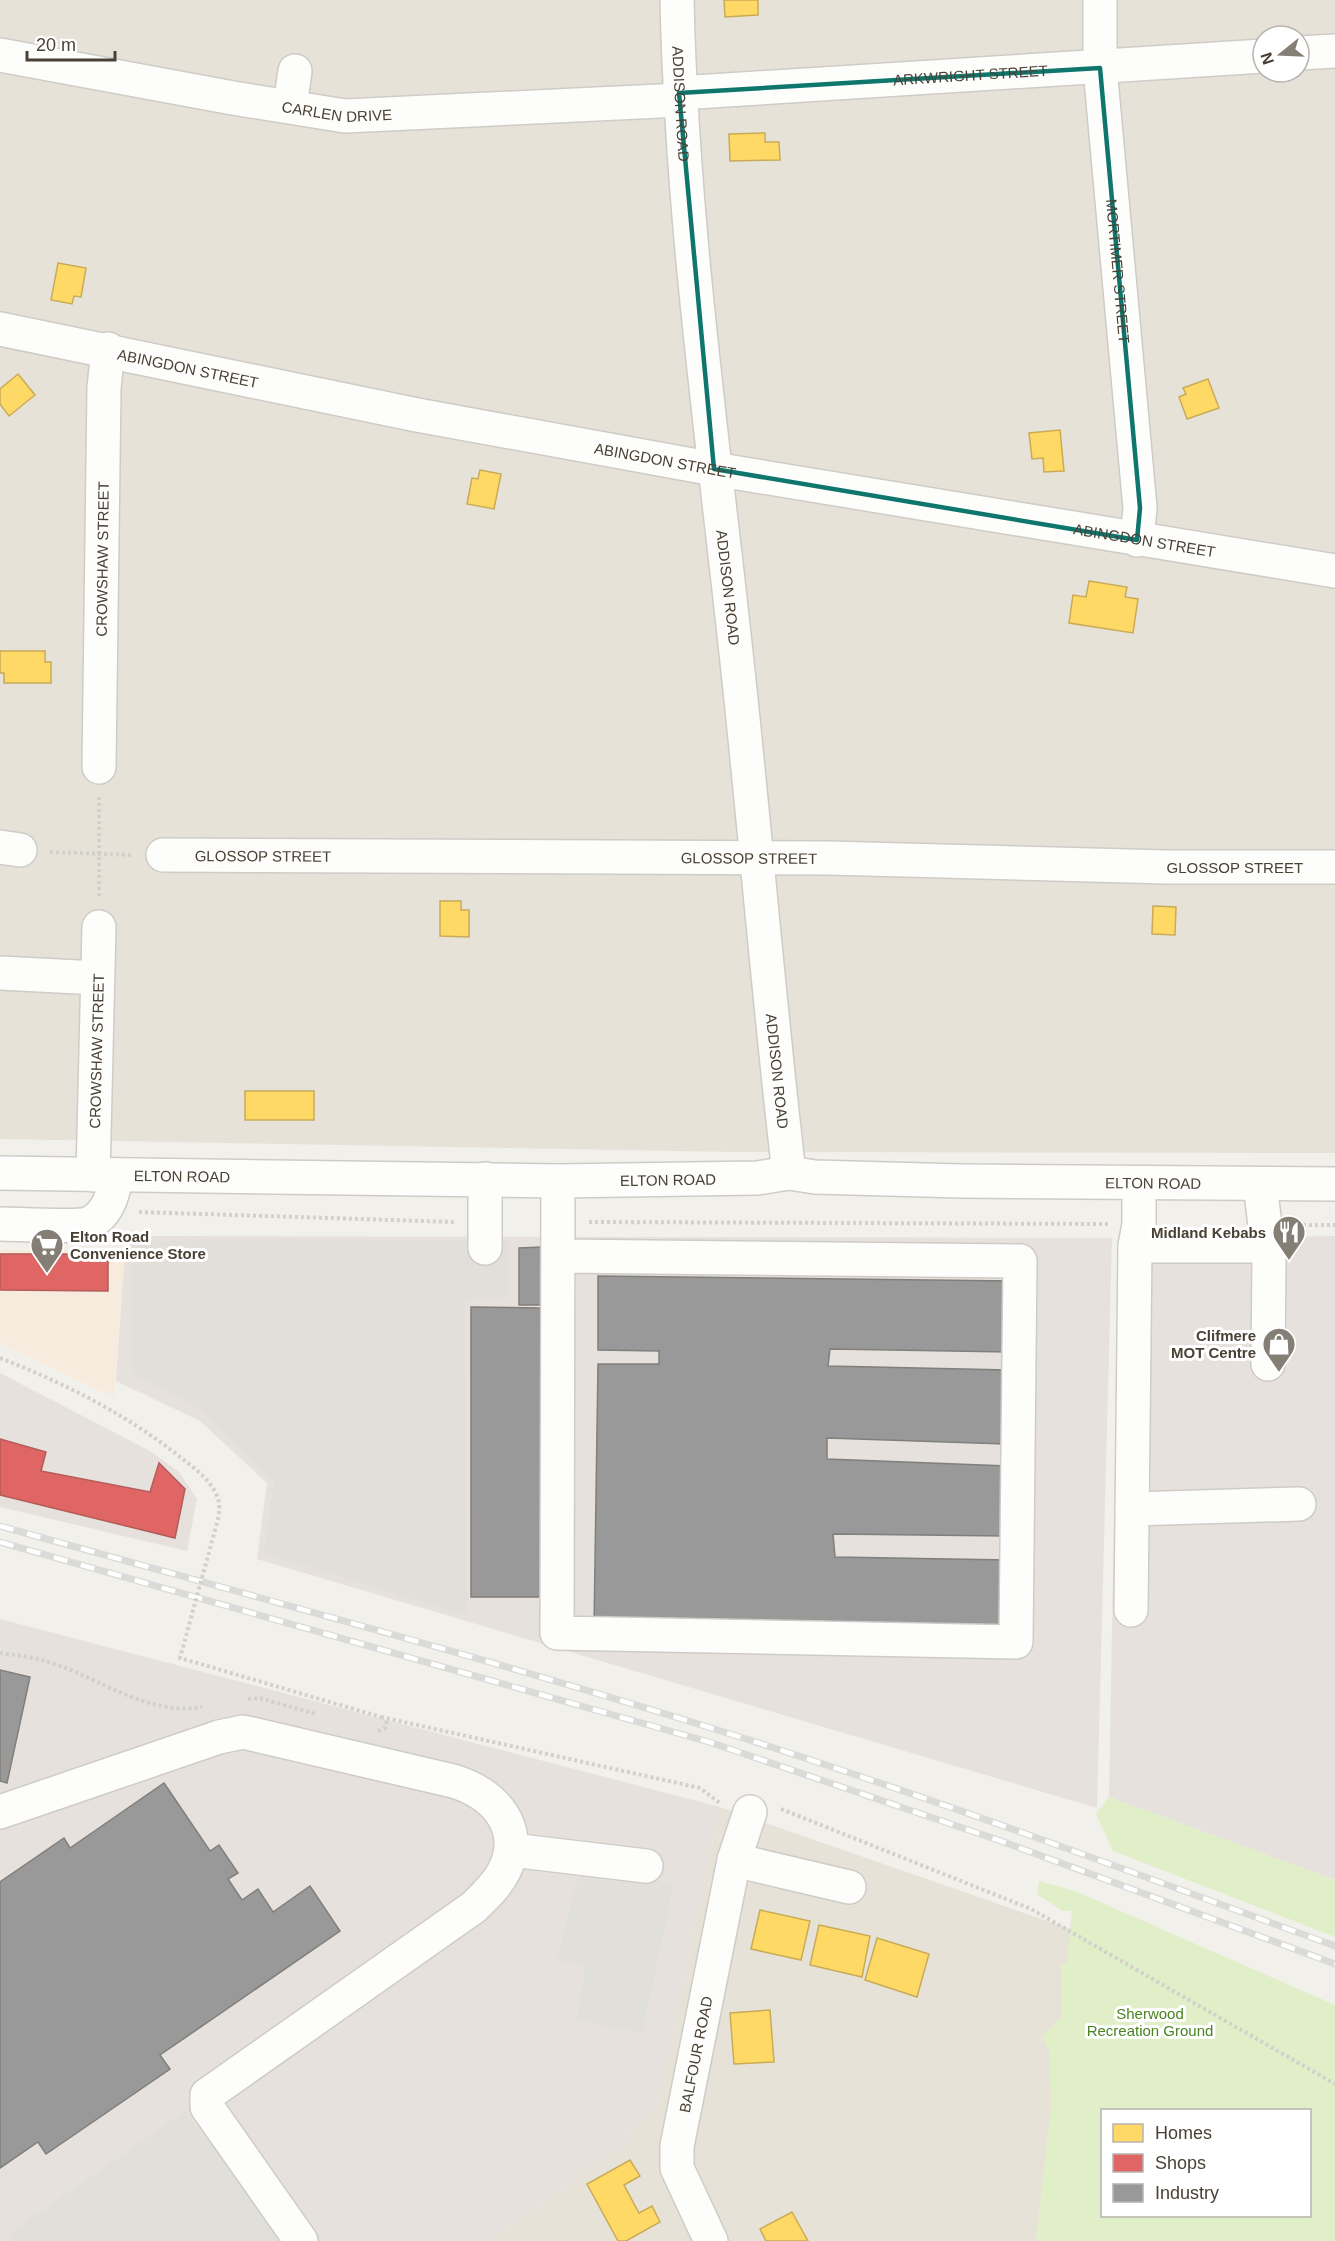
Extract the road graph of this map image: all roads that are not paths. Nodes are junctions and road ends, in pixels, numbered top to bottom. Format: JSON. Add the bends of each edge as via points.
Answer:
{"nodes":[{"id":1,"x":677,"y":0,"type":"edge"},
{"id":2,"x":1100,"y":0,"type":"edge"},
{"id":3,"x":1335,"y":51,"type":"edge"},
{"id":4,"x":1311,"y":52,"type":"edge"},
{"id":5,"x":0,"y":55,"type":"edge"},
{"id":6,"x":1251,"y":57,"type":"edge"},
{"id":7,"x":1100,"y":68,"type":"junction"},
{"id":8,"x":295,"y":71,"type":"dead end"},
{"id":9,"x":679,"y":97,"type":"junction"},
{"id":10,"x":290,"y":106,"type":"junction"},
{"id":11,"x":0,"y":328,"type":"edge"},
{"id":12,"x":108,"y":349,"type":"junction"},
{"id":13,"x":714,"y":469,"type":"junction"},
{"id":14,"x":1137,"y":540,"type":"junction"},
{"id":15,"x":1335,"y":571,"type":"edge"},
{"id":16,"x":99,"y":767,"type":"road end"},
{"id":17,"x":163,"y":855,"type":"road end"},
{"id":18,"x":756,"y":858,"type":"junction"},
{"id":19,"x":1335,"y":867,"type":"edge"},
{"id":20,"x":99,"y":927,"type":"road end"},
{"id":21,"x":0,"y":973,"type":"edge"},
{"id":22,"x":97,"y":978,"type":"junction"},
{"id":23,"x":0,"y":1173,"type":"edge"},
{"id":24,"x":789,"y":1173,"type":"junction"},
{"id":25,"x":104,"y":1175,"type":"junction"},
{"id":26,"x":485,"y":1179,"type":"junction"},
{"id":27,"x":558,"y":1181,"type":"junction"},
{"id":28,"x":1139,"y":1183,"type":"junction"},
{"id":29,"x":1260,"y":1184,"type":"junction"},
{"id":30,"x":1335,"y":1184,"type":"edge"},
{"id":31,"x":0,"y":1224,"type":"edge"},
{"id":32,"x":485,"y":1235,"type":"road end"},
{"id":33,"x":1137,"y":1235,"type":"junction"},
{"id":34,"x":1265,"y":1235,"type":"junction"},
{"id":35,"x":560,"y":1256,"type":"junction"},
{"id":36,"x":1268,"y":1364,"type":"dead end"},
{"id":37,"x":1299,"y":1504,"type":"dead end"},
{"id":38,"x":1132,"y":1509,"type":"junction"},
{"id":39,"x":1131,"y":1610,"type":"dead end"},
{"id":40,"x":0,"y":1812,"type":"edge"},
{"id":41,"x":750,"y":1812,"type":"dead end"},
{"id":42,"x":512,"y":1850,"type":"junction"},
{"id":43,"x":734,"y":1860,"type":"junction"},
{"id":44,"x":646,"y":1866,"type":"dead end"},
{"id":45,"x":849,"y":1887,"type":"dead end"},
{"id":46,"x":301,"y":2241,"type":"edge"},
{"id":47,"x":711,"y":2241,"type":"edge"}],
"edges":[{"from":1,"to":9,"type":"street","name":"ADDISON ROAD"},
{"from":2,"to":7,"type":"street","name":"MORTIMER STREET"},
{"from":3,"to":4,"type":"street"},
{"from":5,"to":10,"type":"street","name":"CARLEN DRIVE"},
{"from":6,"to":7,"type":"street","name":"ARKWRIGHT STREET"},
{"from":7,"to":9,"type":"street","name":"ARKWRIGHT STREET"},
{"from":7,"to":14,"type":"street","name":"MORTIMER STREET","via":[[1140,508]]},
{"from":8,"to":10,"type":"street"},
{"from":9,"to":10,"type":"street","name":"CARLEN DRIVE","via":[[345,116]]},
{"from":9,"to":13,"type":"street","name":"ADDISON ROAD"},
{"from":11,"to":12,"type":"street","name":"ABINGDON STREET"},
{"from":12,"to":13,"type":"street","name":"ABINGDON STREET","via":[[417,415]]},
{"from":12,"to":16,"type":"street","name":"CROWSHAW STREET","via":[[104,388]]},
{"from":13,"to":14,"type":"street","name":"ABINGDON STREET"},
{"from":13,"to":18,"type":"street","name":"ADDISON ROAD"},
{"from":14,"to":15,"type":"street","name":"ABINGDON STREET"},
{"from":17,"to":18,"type":"street","name":"GLOSSOP STREET"},
{"from":18,"to":19,"type":"street","name":"GLOSSOP STREET"},
{"from":18,"to":24,"type":"street","name":"ADDISON ROAD"},
{"from":20,"to":22,"type":"street","name":"CROWSHAW STREET"},
{"from":21,"to":22,"type":"street"},
{"from":22,"to":25,"type":"street","name":"CROWSHAW STREET"},
{"from":23,"to":25,"type":"street","name":"ELTON ROAD"},
{"from":24,"to":27,"type":"street","name":"ELTON ROAD","via":[[757,1178]]},
{"from":24,"to":28,"type":"street","name":"ELTON ROAD","via":[[884,1179]]},
{"from":25,"to":26,"type":"street","name":"ELTON ROAD"},
{"from":25,"to":31,"type":"street","name":"CROWSHAW STREET","via":[[115,1190],[104,1212],[89,1224]]},
{"from":26,"to":27,"type":"street","name":"ELTON ROAD"},
{"from":26,"to":32,"type":"street"},
{"from":27,"to":35,"type":"street"},
{"from":28,"to":29,"type":"street","name":"ELTON ROAD"},
{"from":28,"to":33,"type":"street"},
{"from":29,"to":30,"type":"street","name":"ELTON ROAD"},
{"from":29,"to":34,"type":"street"},
{"from":33,"to":34,"type":"street"},
{"from":33,"to":38,"type":"street"},
{"from":34,"to":36,"type":"street"},
{"from":35,"to":35,"type":"street","via":[[1020,1261],[1016,1642],[556,1634]]},
{"from":37,"to":38,"type":"street"},
{"from":38,"to":39,"type":"street"},
{"from":40,"to":42,"type":"street","via":[[233,1732],[254,1732],[467,1785],[502,1811]]},
{"from":41,"to":43,"type":"street","name":"BALFOUR ROAD"},
{"from":42,"to":44,"type":"street"},
{"from":42,"to":46,"type":"street","via":[[499,1879],[474,1907],[207,2095],[207,2106]]},
{"from":43,"to":45,"type":"street"},
{"from":43,"to":47,"type":"street","name":"BALFOUR ROAD","via":[[677,2146],[677,2168]]}]}
